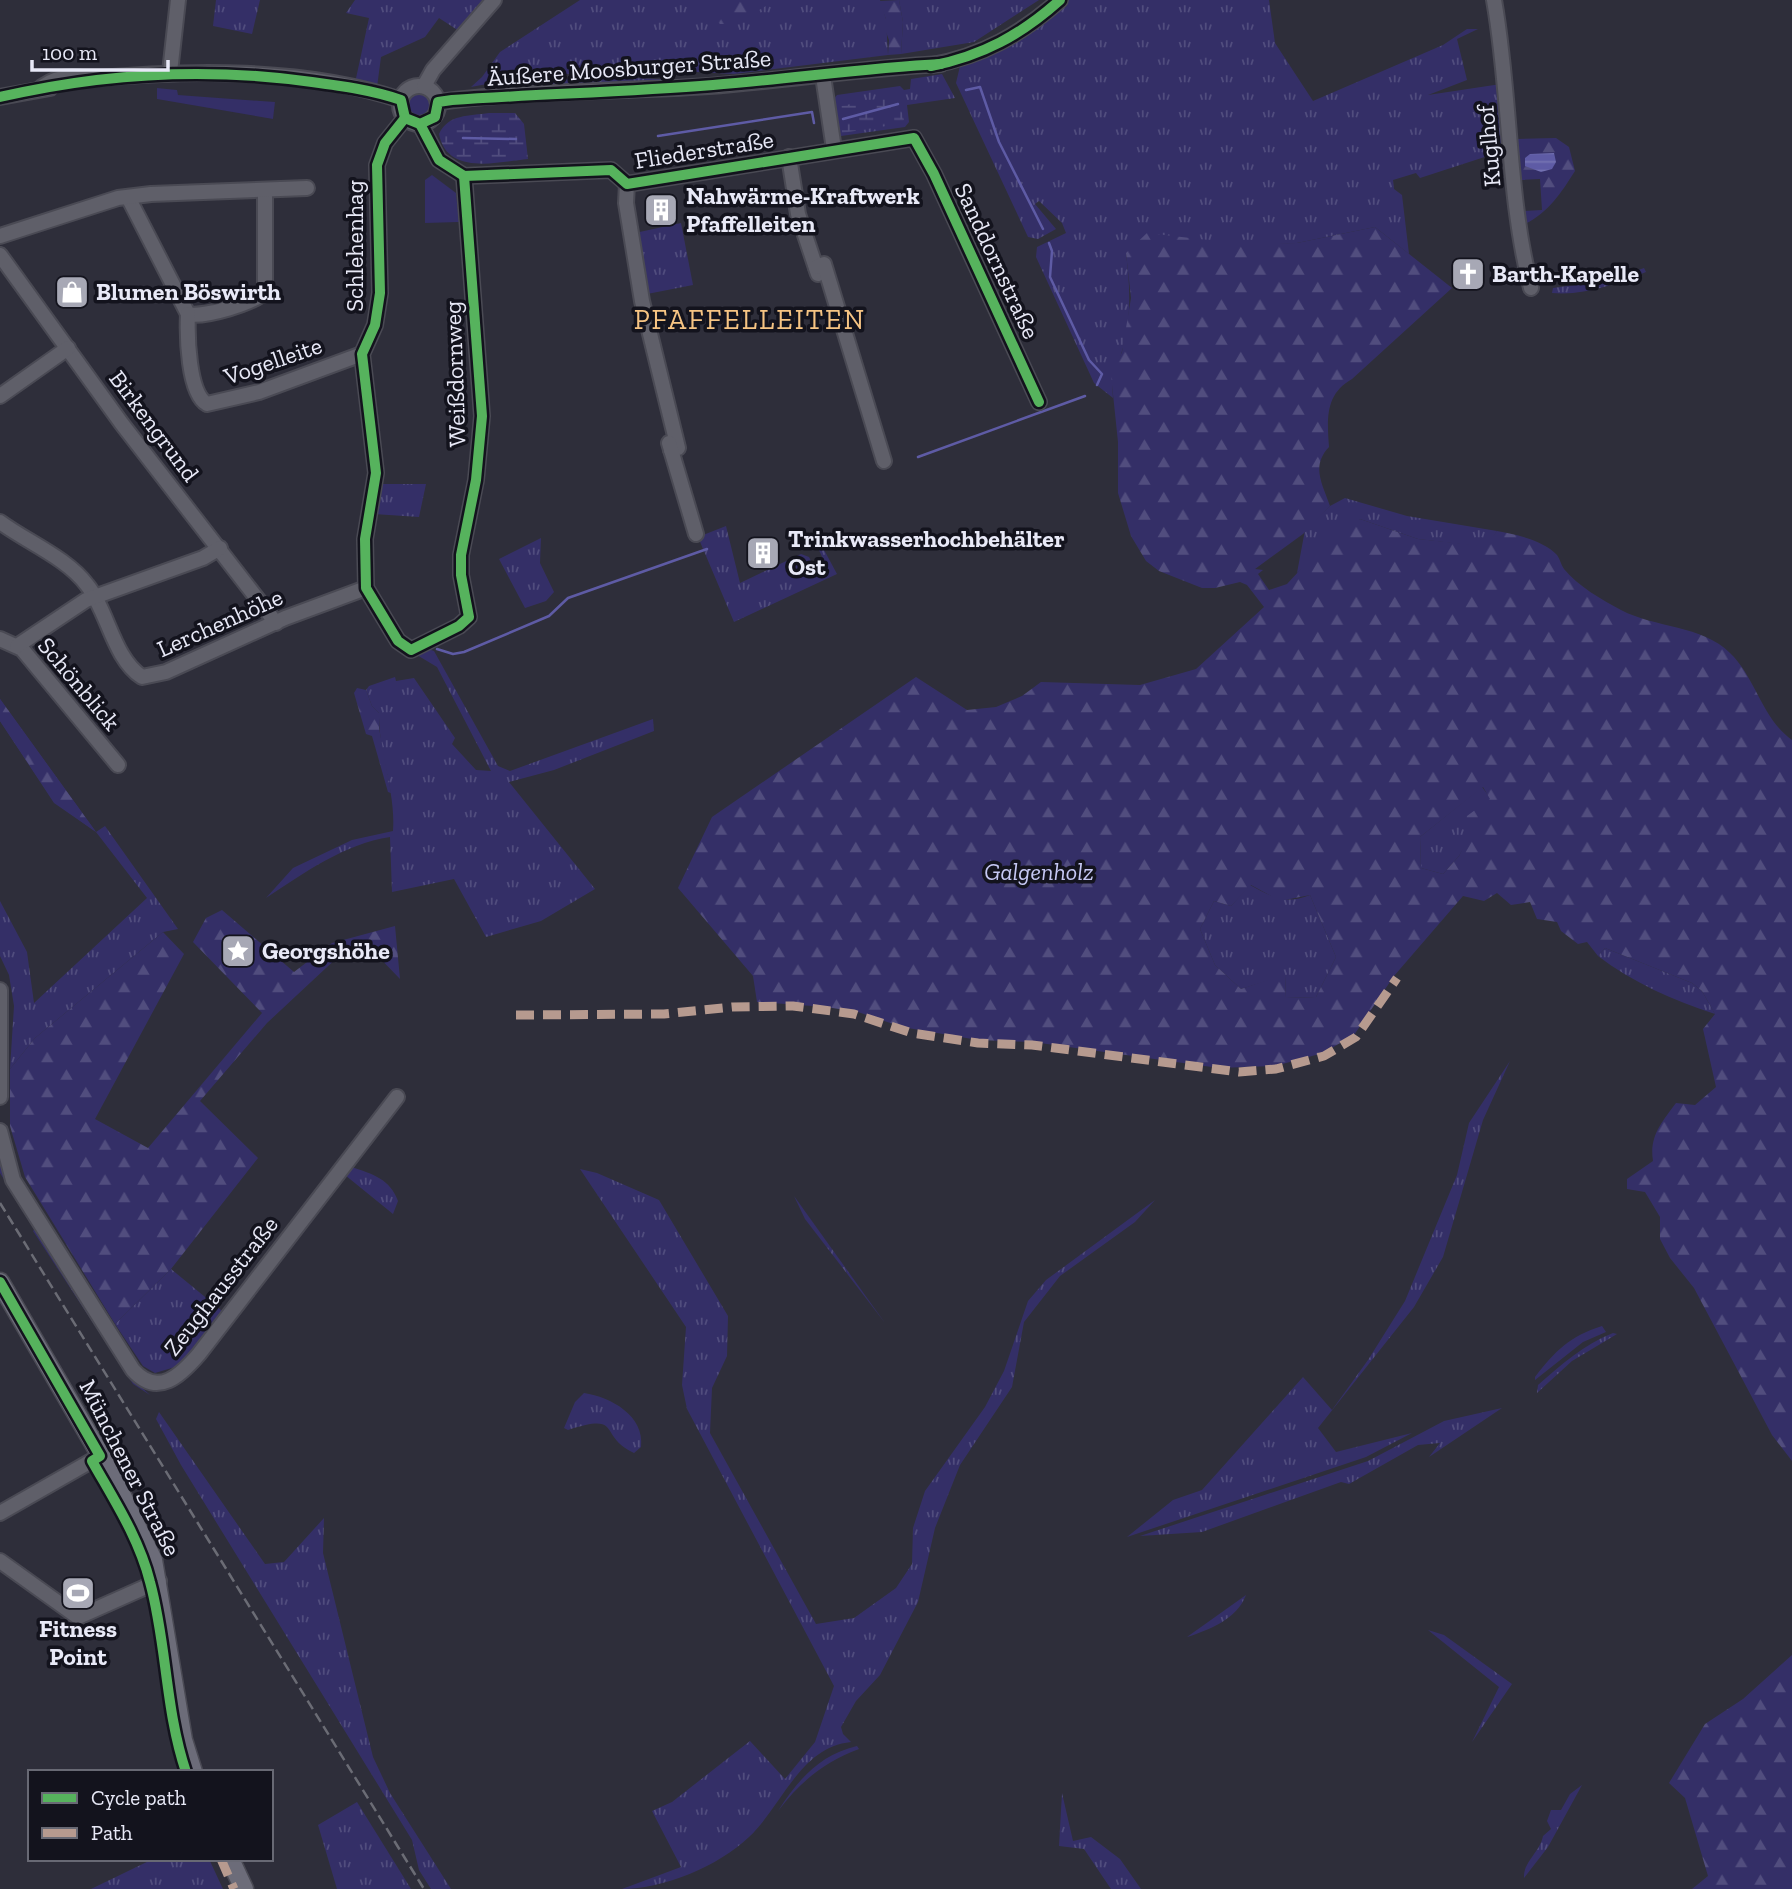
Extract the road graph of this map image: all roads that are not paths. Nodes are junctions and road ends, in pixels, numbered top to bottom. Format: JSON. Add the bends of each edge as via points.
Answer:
{"nodes":[{"id":1,"x":178,"y":0,"type":"edge"},
{"id":2,"x":494,"y":0,"type":"edge"},
{"id":3,"x":1060,"y":0,"type":"edge"},
{"id":4,"x":1494,"y":0,"type":"edge"},
{"id":5,"x":170,"y":72,"type":"junction"},
{"id":6,"x":823,"y":76,"type":"junction"},
{"id":7,"x":424,"y":86,"type":"junction"},
{"id":8,"x":0,"y":97,"type":"edge"},
{"id":9,"x":401,"y":100,"type":"junction"},
{"id":10,"x":438,"y":102,"type":"junction"},
{"id":11,"x":405,"y":118,"type":"junction"},
{"id":12,"x":420,"y":124,"type":"junction"},
{"id":13,"x":914,"y":138,"type":"joint"},
{"id":14,"x":834,"y":149,"type":"junction"},
{"id":15,"x":789,"y":157,"type":"junction"},
{"id":16,"x":464,"y":176,"type":"junction"},
{"id":17,"x":627,"y":184,"type":"junction"},
{"id":18,"x":307,"y":188,"type":"dead end"},
{"id":19,"x":265,"y":190,"type":"junction"},
{"id":20,"x":128,"y":197,"type":"junction"},
{"id":21,"x":0,"y":236,"type":"edge"},
{"id":22,"x":0,"y":255,"type":"edge"},
{"id":23,"x":1531,"y":288,"type":"dead end"},
{"id":24,"x":188,"y":314,"type":"junction"},
{"id":25,"x":68,"y":348,"type":"junction"},
{"id":26,"x":362,"y":355,"type":"junction"},
{"id":27,"x":0,"y":397,"type":"edge"},
{"id":28,"x":1039,"y":402,"type":"dead end"},
{"id":29,"x":884,"y":461,"type":"dead end"},
{"id":30,"x":0,"y":522,"type":"edge"},
{"id":31,"x":696,"y":534,"type":"dead end"},
{"id":32,"x":220,"y":548,"type":"junction"},
{"id":33,"x":366,"y":588,"type":"junction"},
{"id":34,"x":94,"y":596,"type":"junction"},
{"id":35,"x":276,"y":623,"type":"junction"},
{"id":36,"x":0,"y":639,"type":"edge"},
{"id":37,"x":17,"y":646,"type":"junction"},
{"id":38,"x":416,"y":649,"type":"joint"},
{"id":39,"x":118,"y":765,"type":"dead end"},
{"id":40,"x":0,"y":990,"type":"edge"},
{"id":41,"x":0,"y":1097,"type":"edge"},
{"id":42,"x":397,"y":1097,"type":"dead end"},
{"id":43,"x":0,"y":1131,"type":"edge"},
{"id":44,"x":0,"y":1282,"type":"edge"},
{"id":45,"x":100,"y":1456,"type":"junction"},
{"id":46,"x":0,"y":1513,"type":"edge"},
{"id":47,"x":0,"y":1561,"type":"edge"},
{"id":48,"x":159,"y":1581,"type":"junction"},
{"id":49,"x":192,"y":1770,"type":"edge"},
{"id":50,"x":231,"y":1861,"type":"edge"},
{"id":51,"x":244,"y":1889,"type":"edge"}],
"edges":[{"from":1,"to":5,"type":"street"},
{"from":2,"to":7,"type":"street","via":[[433,69]]},
{"from":3,"to":6,"type":"street","name":"Äußere Moosburger Straße","via":[[1003,42],[977,55],[941,64],[876,67]]},
{"from":4,"to":23,"type":"street","name":"Kuglhof","via":[[1506,71],[1520,236]]},
{"from":5,"to":8,"type":"street","via":[[55,80]]},
{"from":5,"to":9,"type":"street","via":[[287,78]]},
{"from":6,"to":10,"type":"street","name":"Äußere Moosburger Straße"},
{"from":6,"to":14,"type":"street"},
{"from":7,"to":9,"type":"street","via":[[410,88]]},
{"from":7,"to":10,"type":"street"},
{"from":9,"to":11,"type":"street"},
{"from":10,"to":12,"type":"street","via":[[435,117]]},
{"from":11,"to":12,"type":"street"},
{"from":11,"to":26,"type":"street","name":"Schlehenhag","via":[[385,143],[377,165],[380,293],[375,325]]},
{"from":12,"to":16,"type":"street","via":[[435,155]]},
{"from":13,"to":14,"type":"street","name":"Fliederstraße"},
{"from":13,"to":28,"type":"street","name":"Sanddornstraße"},
{"from":14,"to":15,"type":"street","name":"Fliederstraße"},
{"from":15,"to":17,"type":"street","name":"Fliederstraße"},
{"from":15,"to":29,"type":"street","via":[[798,214],[816,267],[824,264]]},
{"from":16,"to":17,"type":"street","name":"Fliederstraße","via":[[611,170]]},
{"from":16,"to":38,"type":"street","name":"Weißdornweg","via":[[482,424],[461,555],[469,617]]},
{"from":17,"to":31,"type":"street","via":[[642,301],[674,433],[667,434]]},
{"from":18,"to":19,"type":"street"},
{"from":19,"to":20,"type":"street"},
{"from":19,"to":24,"type":"street","via":[[263,295],[201,316]]},
{"from":20,"to":21,"type":"street","via":[[98,202]]},
{"from":20,"to":24,"type":"street"},
{"from":22,"to":25,"type":"street","name":"Birkengrund"},
{"from":24,"to":26,"type":"street","name":"Vogelleite","via":[[192,370],[207,404],[259,392]]},
{"from":25,"to":27,"type":"street"},
{"from":25,"to":32,"type":"street","name":"Birkengrund"},
{"from":26,"to":33,"type":"street","name":"Schlehenhag","via":[[376,473],[365,539]]},
{"from":30,"to":34,"type":"street","via":[[75,572]]},
{"from":32,"to":34,"type":"street"},
{"from":32,"to":35,"type":"street","name":"Birkengrund"},
{"from":33,"to":35,"type":"street","name":"Lerchenhöhe"},
{"from":33,"to":38,"type":"street","name":"Schlehenhag","via":[[398,641]]},
{"from":34,"to":35,"type":"street","name":"Lerchenhöhe","via":[[130,666],[147,678]]},
{"from":34,"to":37,"type":"street"},
{"from":36,"to":37,"type":"street","name":"Schönblick"},
{"from":37,"to":39,"type":"street","name":"Schönblick"},
{"from":40,"to":41,"type":"street"},
{"from":42,"to":43,"type":"street","name":"Zeughausstraße","via":[[199,1354],[178,1377],[161,1384],[148,1382],[133,1370],[23,1199],[9,1171]]},
{"from":44,"to":45,"type":"main road","name":"Münchener Straße"},
{"from":45,"to":46,"type":"street"},
{"from":45,"to":48,"type":"main road","name":"Münchener Straße","via":[[141,1532]]},
{"from":47,"to":48,"type":"street","via":[[78,1617]]},
{"from":48,"to":49,"type":"main road","name":"Münchener Straße","via":[[179,1718]]},
{"from":50,"to":51,"type":"main road"}]}
